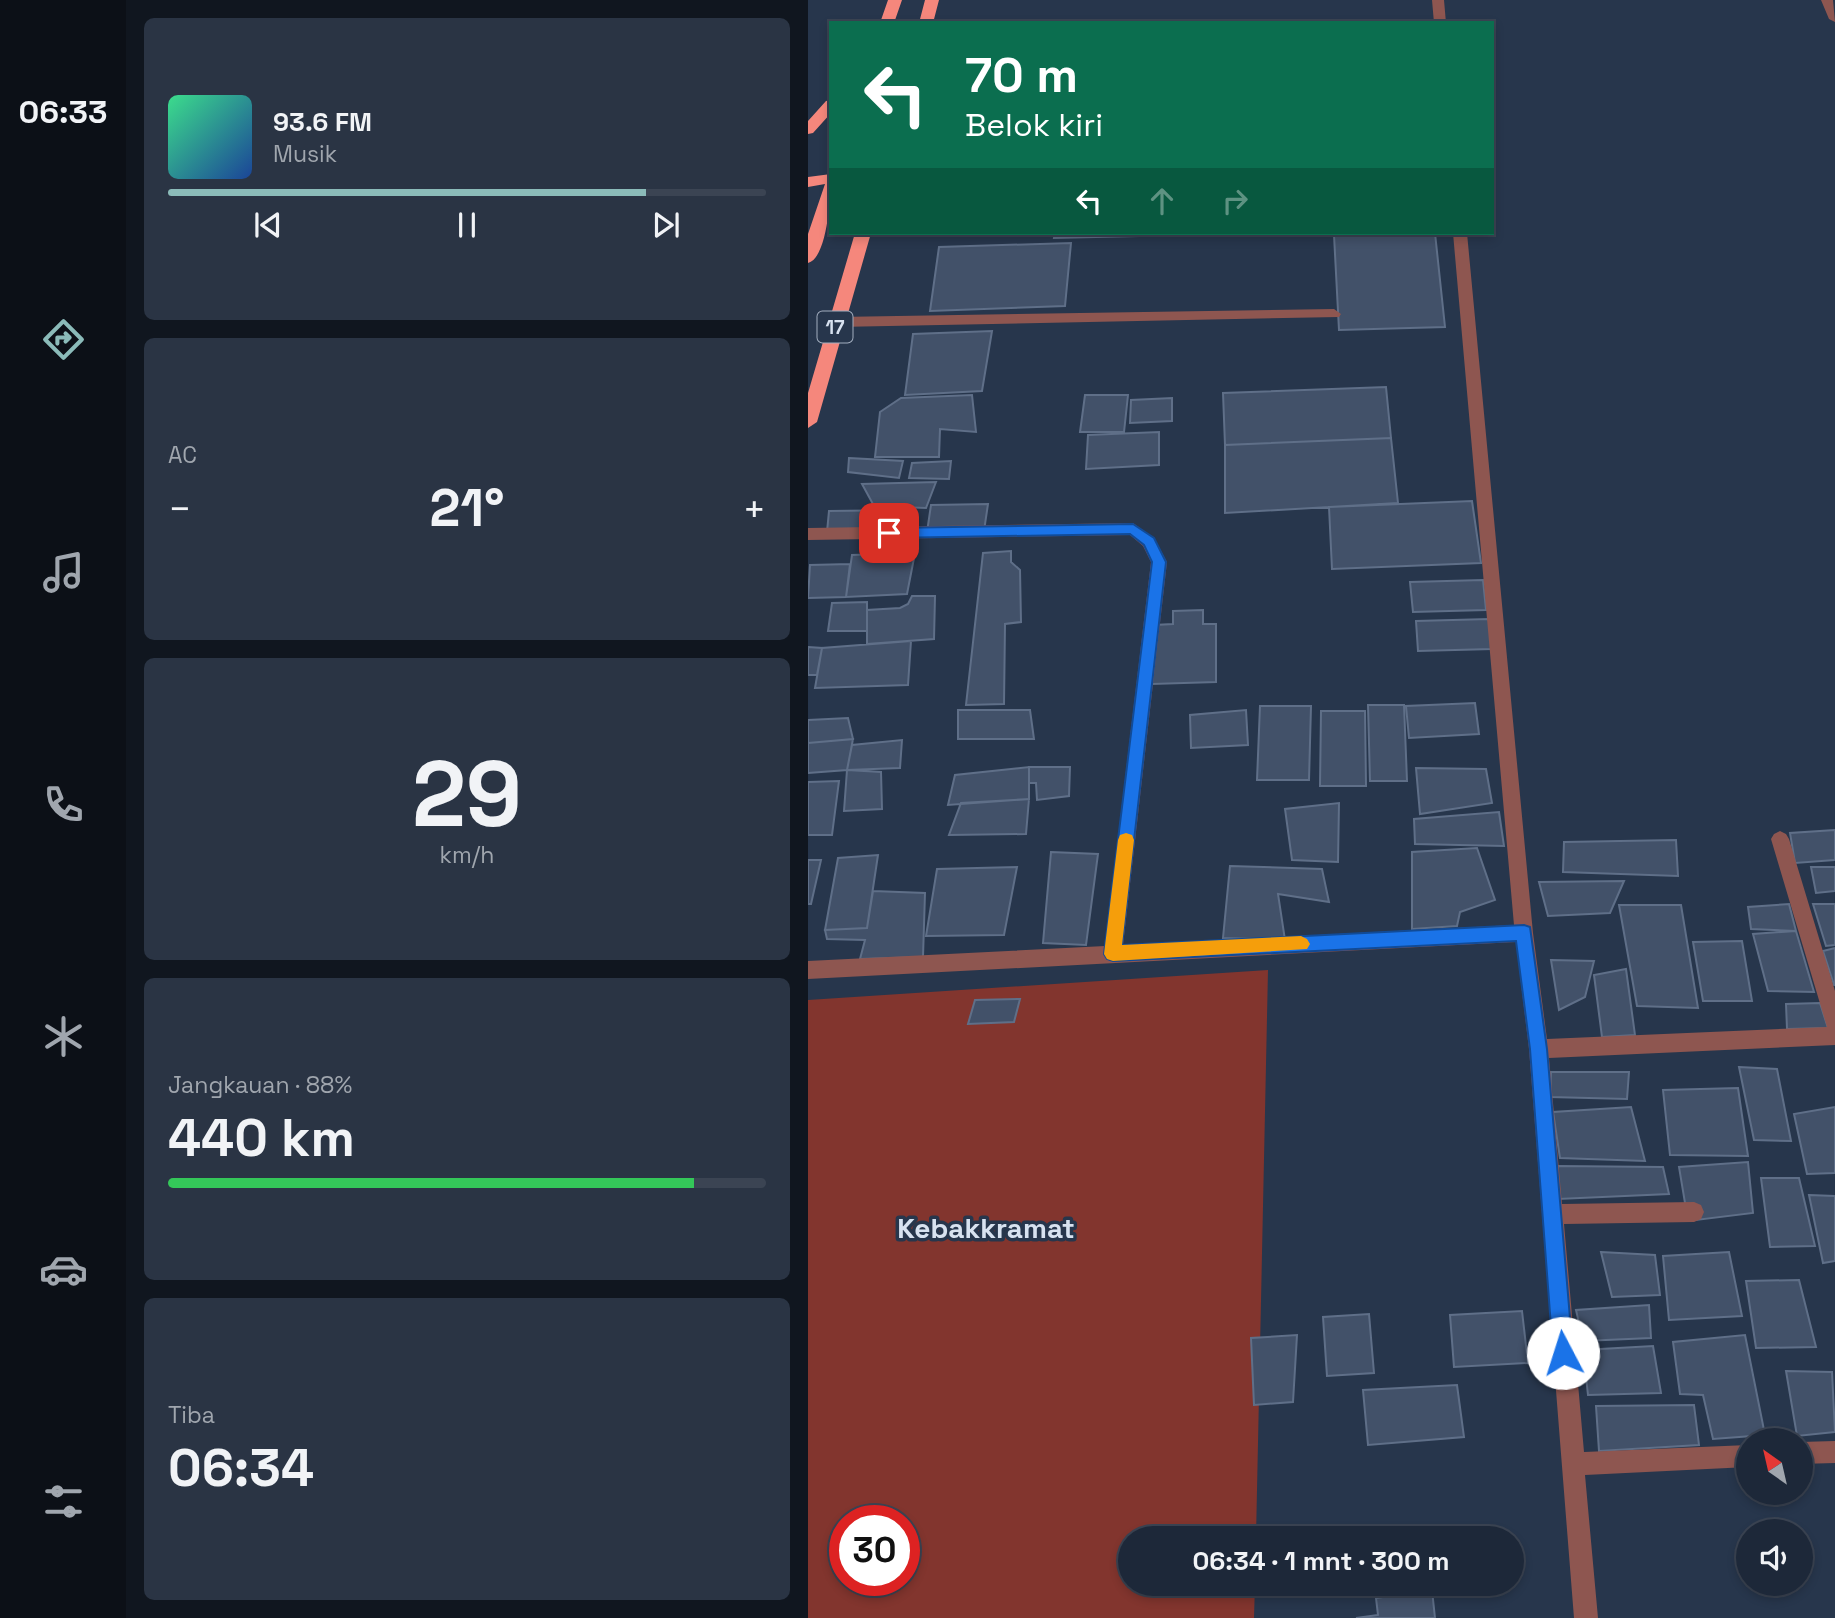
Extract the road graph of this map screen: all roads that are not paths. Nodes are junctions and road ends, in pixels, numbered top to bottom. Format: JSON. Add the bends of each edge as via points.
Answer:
{"nodes":[{"id":1,"x":895,"y":0,"type":"edge"},
{"id":2,"x":932,"y":0,"type":"edge"},
{"id":3,"x":1438,"y":0,"type":"edge"},
{"id":4,"x":1827,"y":0,"type":"edge"},
{"id":5,"x":1835,"y":19,"type":"edge"},
{"id":6,"x":888,"y":21,"type":"edge"},
{"id":7,"x":927,"y":21,"type":"edge"},
{"id":8,"x":1440,"y":21,"type":"edge"},
{"id":9,"x":829,"y":106,"type":"edge"},
{"id":10,"x":808,"y":131,"type":"edge"},
{"id":11,"x":829,"y":179,"type":"edge"},
{"id":12,"x":808,"y":182,"type":"edge"},
{"id":13,"x":829,"y":193,"type":"edge"},
{"id":14,"x":829,"y":196,"type":"edge"},
{"id":15,"x":808,"y":200,"type":"edge"},
{"id":16,"x":862,"y":235,"type":"edge"},
{"id":17,"x":1460,"y":235,"type":"edge"},
{"id":18,"x":808,"y":258,"type":"edge"},
{"id":19,"x":1334,"y":314,"type":"dead end"},
{"id":20,"x":837,"y":322,"type":"junction"},
{"id":21,"x":808,"y":422,"type":"edge"},
{"id":22,"x":808,"y":534,"type":"edge"},
{"id":23,"x":1780,"y":839,"type":"dead end"},
{"id":24,"x":1524,"y":933,"type":"junction"},
{"id":25,"x":1113,"y":954,"type":"junction"},
{"id":26,"x":808,"y":970,"type":"edge"},
{"id":27,"x":1835,"y":1024,"type":"edge"},
{"id":28,"x":1835,"y":1037,"type":"edge"},
{"id":29,"x":1539,"y":1049,"type":"junction"},
{"id":30,"x":1694,"y":1212,"type":"dead end"},
{"id":31,"x":1551,"y":1214,"type":"junction"},
{"id":32,"x":1834,"y":1452,"type":"edge"},
{"id":33,"x":1813,"y":1453,"type":"edge"},
{"id":34,"x":1736,"y":1457,"type":"edge"},
{"id":35,"x":1573,"y":1464,"type":"junction"},
{"id":36,"x":1586,"y":1618,"type":"edge"}],
"edges":[{"from":1,"to":6,"type":"highway"},
{"from":2,"to":7,"type":"highway"},
{"from":3,"to":8,"type":"street"},
{"from":4,"to":5,"type":"street"},
{"from":9,"to":10,"type":"highway"},
{"from":11,"to":12,"type":"highway"},
{"from":13,"to":15,"type":"highway"},
{"from":14,"to":18,"type":"highway"},
{"from":16,"to":20,"type":"highway","number":"17"},
{"from":17,"to":24,"type":"street"},
{"from":19,"to":20,"type":"street"},
{"from":20,"to":21,"type":"highway","number":"17"},
{"from":22,"to":25,"type":"street","via":[[1133,529],[1149,542],[1159,562]]},
{"from":23,"to":27,"type":"street"},
{"from":24,"to":25,"type":"street"},
{"from":24,"to":29,"type":"street"},
{"from":25,"to":26,"type":"street"},
{"from":28,"to":29,"type":"street"},
{"from":29,"to":31,"type":"street"},
{"from":30,"to":31,"type":"street"},
{"from":31,"to":35,"type":"street"},
{"from":32,"to":33,"type":"street"},
{"from":34,"to":35,"type":"street"},
{"from":35,"to":36,"type":"street"}]}
